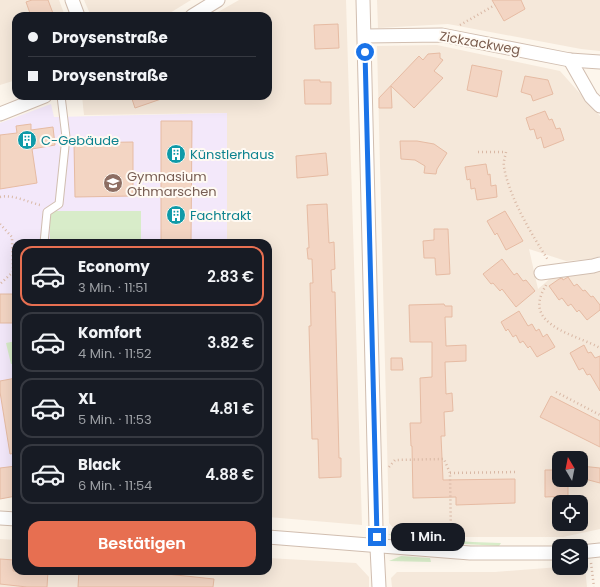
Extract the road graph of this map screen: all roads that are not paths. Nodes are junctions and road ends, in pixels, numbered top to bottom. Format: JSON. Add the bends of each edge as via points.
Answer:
{"nodes":[{"id":1,"x":72,"y":0,"type":"edge"},
{"id":2,"x":218,"y":0,"type":"edge"},
{"id":3,"x":363,"y":0,"type":"edge"},
{"id":4,"x":76,"y":12,"type":"edge"},
{"id":5,"x":198,"y":12,"type":"edge"},
{"id":6,"x":365,"y":36,"type":"junction"},
{"id":7,"x":570,"y":60,"type":"junction"},
{"id":8,"x":600,"y":62,"type":"edge"},
{"id":9,"x":35,"y":100,"type":"edge"},
{"id":10,"x":61,"y":100,"type":"edge"},
{"id":11,"x":600,"y":106,"type":"edge"},
{"id":12,"x":0,"y":114,"type":"edge"},
{"id":13,"x":44,"y":239,"type":"edge"},
{"id":14,"x":600,"y":264,"type":"edge"},
{"id":15,"x":541,"y":273,"type":"dead end"},
{"id":16,"x":0,"y":518,"type":"edge"},
{"id":17,"x":12,"y":519,"type":"edge"},
{"id":18,"x":272,"y":537,"type":"edge"},
{"id":19,"x":377,"y":546,"type":"junction"},
{"id":20,"x":552,"y":553,"type":"edge"},
{"id":21,"x":379,"y":587,"type":"edge"}],
"edges":[{"from":1,"to":4,"type":"street"},
{"from":2,"to":5,"type":"street"},
{"from":3,"to":6,"type":"street"},
{"from":6,"to":7,"type":"street","name":"Zickzackweg","via":[[442,35]]},
{"from":6,"to":19,"type":"street"},
{"from":7,"to":8,"type":"street","name":"Zickzackweg"},
{"from":7,"to":11,"type":"street","via":[[591,97]]},
{"from":9,"to":12,"type":"street"},
{"from":10,"to":13,"type":"lane","via":[[66,137],[59,204],[47,212]]},
{"from":14,"to":15,"type":"street"},
{"from":16,"to":17,"type":"street"},
{"from":18,"to":19,"type":"street"},
{"from":19,"to":20,"type":"street","via":[[470,553]]},
{"from":19,"to":21,"type":"street"}]}
